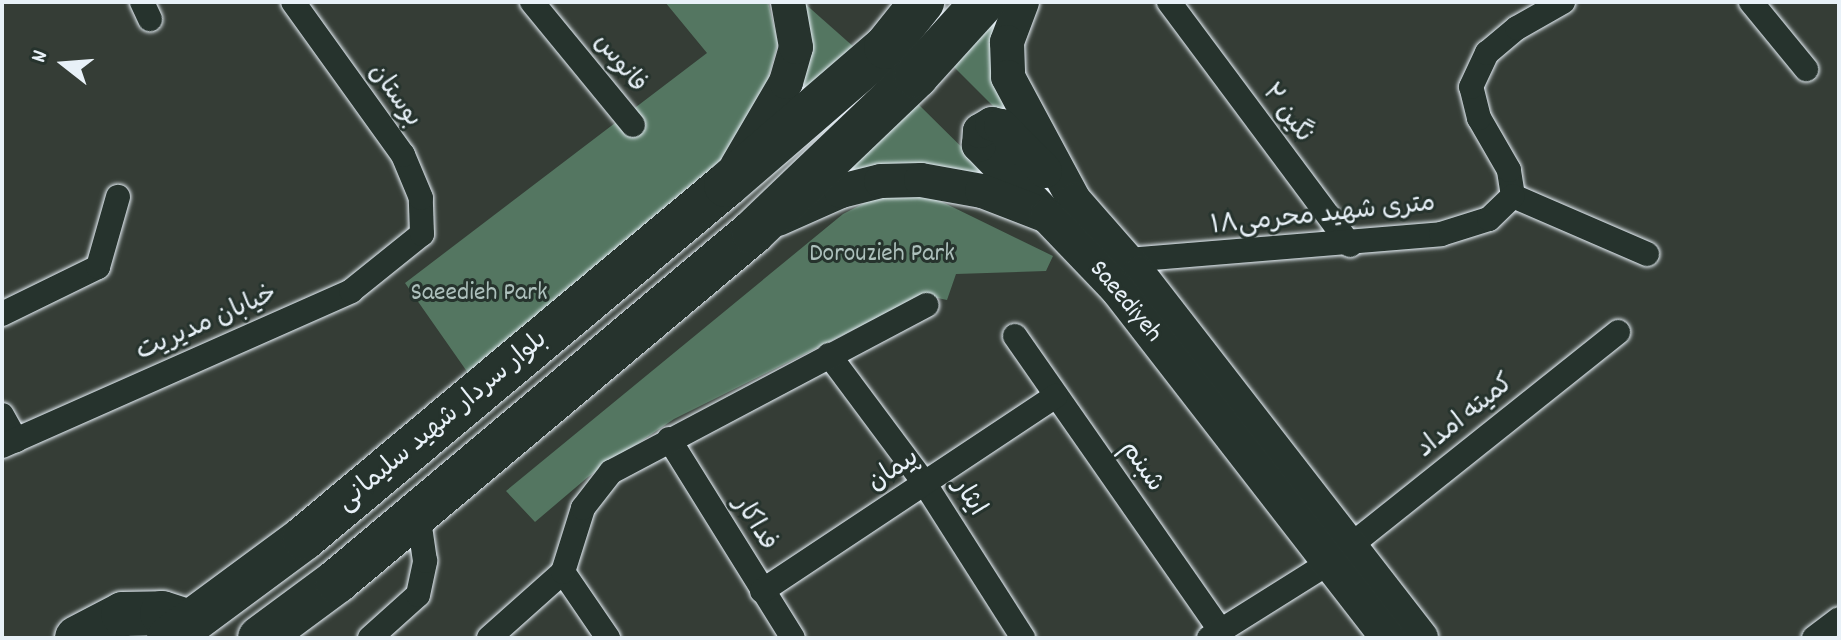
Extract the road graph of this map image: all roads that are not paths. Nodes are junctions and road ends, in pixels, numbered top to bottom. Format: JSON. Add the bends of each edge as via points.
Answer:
{"nodes":[{"id":1,"x":293,"y":2,"type":"edge"},
{"id":2,"x":532,"y":2,"type":"edge"},
{"id":3,"x":788,"y":2,"type":"edge"},
{"id":4,"x":922,"y":2,"type":"edge"},
{"id":5,"x":983,"y":2,"type":"edge"},
{"id":6,"x":1022,"y":2,"type":"edge"},
{"id":7,"x":1563,"y":2,"type":"edge"},
{"id":8,"x":1751,"y":2,"type":"edge"},
{"id":9,"x":1173,"y":10,"type":"edge"},
{"id":10,"x":1806,"y":69,"type":"dead end"},
{"id":11,"x":633,"y":125,"type":"dead end"},
{"id":12,"x":726,"y":185,"type":"junction"},
{"id":13,"x":1513,"y":196,"type":"junction"},
{"id":14,"x":118,"y":197,"type":"dead end"},
{"id":15,"x":1061,"y":208,"type":"junction"},
{"id":16,"x":753,"y":232,"type":"junction"},
{"id":17,"x":422,"y":234,"type":"joint"},
{"id":18,"x":1350,"y":245,"type":"junction"},
{"id":19,"x":1647,"y":254,"type":"dead end"},
{"id":20,"x":1128,"y":260,"type":"junction"},
{"id":21,"x":926,"y":305,"type":"dead end"},
{"id":22,"x":2,"y":314,"type":"edge"},
{"id":23,"x":1618,"y":332,"type":"dead end"},
{"id":24,"x":1015,"y":336,"type":"dead end"},
{"id":25,"x":829,"y":355,"type":"junction"},
{"id":26,"x":1056,"y":396,"type":"junction"},
{"id":27,"x":2,"y":415,"type":"edge"},
{"id":28,"x":669,"y":439,"type":"junction"},
{"id":29,"x":9,"y":443,"type":"edge"},
{"id":30,"x":925,"y":484,"type":"junction"},
{"id":31,"x":418,"y":513,"type":"junction"},
{"id":32,"x":1340,"y":554,"type":"junction"},
{"id":33,"x":563,"y":572,"type":"junction"},
{"id":34,"x":762,"y":591,"type":"junction"},
{"id":35,"x":1839,"y":619,"type":"edge"},
{"id":36,"x":179,"y":630,"type":"edge"},
{"id":37,"x":1215,"y":634,"type":"edge"},
{"id":38,"x":77,"y":638,"type":"edge"},
{"id":39,"x":260,"y":638,"type":"edge"},
{"id":40,"x":370,"y":638,"type":"edge"},
{"id":41,"x":489,"y":638,"type":"edge"},
{"id":42,"x":608,"y":638,"type":"edge"},
{"id":43,"x":793,"y":638,"type":"edge"},
{"id":44,"x":1023,"y":638,"type":"edge"},
{"id":45,"x":1388,"y":638,"type":"edge"},
{"id":46,"x":1421,"y":638,"type":"edge"},
{"id":47,"x":1814,"y":638,"type":"edge"}],
"edges":[{"from":1,"to":17,"type":"street","name":"بوستان","via":[[403,155],[421,198]]},
{"from":2,"to":11,"type":"street","name":"فانوس"},
{"from":3,"to":12,"type":"main road","via":[[796,47],[786,82]]},
{"from":4,"to":12,"type":"highway","name":"بلوار سردار شهید سلیمانی","via":[[886,47]]},
{"from":5,"to":16,"type":"highway","name":"بلوار سردار شهید سلیمانی","via":[[916,76]]},
{"from":6,"to":15,"type":"main road","name":"Saeediyeh","via":[[1007,42],[1008,77]]},
{"from":7,"to":13,"type":"street","via":[[1517,28],[1487,53],[1471,87],[1479,118],[1509,170]]},
{"from":8,"to":10,"type":"street"},
{"from":9,"to":18,"type":"street","name":"نگین ۲"},
{"from":12,"to":36,"type":"highway","name":"بلوار سردار شهید سلیمانی","via":[[304,538]]},
{"from":13,"to":18,"type":"street","name":"۱۸متری شهید محرمی","via":[[1497,214],[1461,230]]},
{"from":13,"to":19,"type":"street"},
{"from":14,"to":22,"type":"street","via":[[98,267]]},
{"from":15,"to":16,"type":"main road","name":"Saeediyeh","via":[[957,185],[881,181],[841,191]]},
{"from":15,"to":20,"type":"main road","name":"Saeediyeh"},
{"from":15,"to":32,"type":"main road","name":"Saeediyeh","via":[[1117,289]]},
{"from":16,"to":31,"type":"highway","name":"بلوار سردار شهید سلیمانی"},
{"from":17,"to":29,"type":"street","name":"خیابان مدیریت","via":[[351,291]]},
{"from":18,"to":20,"type":"street","name":"۱۸متری شهید محرمی"},
{"from":20,"to":32,"type":"main road","name":"Saeediyeh"},
{"from":21,"to":25,"type":"street"},
{"from":23,"to":32,"type":"street","name":"کمیته امداد"},
{"from":24,"to":26,"type":"street","name":"شبنم"},
{"from":25,"to":28,"type":"street"},
{"from":25,"to":30,"type":"street","name":"ایثار"},
{"from":26,"to":30,"type":"street","name":"پیمان"},
{"from":26,"to":37,"type":"street","name":"شبنم"},
{"from":27,"to":29,"type":"street"},
{"from":28,"to":33,"type":"street","via":[[597,484],[583,508]]},
{"from":28,"to":34,"type":"street","name":"فداکار"},
{"from":30,"to":34,"type":"street","name":"پیمان"},
{"from":30,"to":44,"type":"street","name":"ایثار"},
{"from":31,"to":39,"type":"highway","name":"بلوار سردار شهید سلیمانی"},
{"from":31,"to":40,"type":"street","via":[[425,561],[418,595]]},
{"from":32,"to":37,"type":"street","name":"کمیته امداد"},
{"from":32,"to":45,"type":"main road","name":"Saeediyeh"},
{"from":32,"to":46,"type":"main road","name":"Saeediyeh"},
{"from":33,"to":41,"type":"street"},
{"from":33,"to":42,"type":"street"},
{"from":34,"to":43,"type":"street","name":"فداکار"},
{"from":35,"to":47,"type":"street"},
{"from":36,"to":38,"type":"highway","via":[[162,613],[123,614]]}]}
